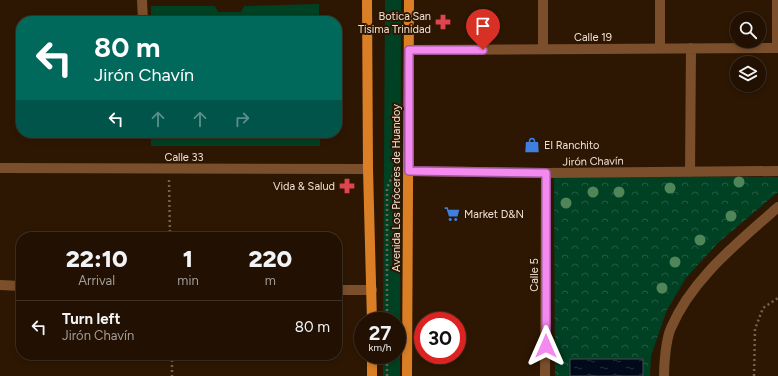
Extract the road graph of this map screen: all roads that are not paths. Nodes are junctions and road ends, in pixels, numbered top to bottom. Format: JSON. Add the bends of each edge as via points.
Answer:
{"nodes":[{"id":1,"x":142,"y":0,"type":"edge"},
{"id":2,"x":367,"y":0,"type":"edge"},
{"id":3,"x":409,"y":0,"type":"edge"},
{"id":4,"x":543,"y":0,"type":"edge"},
{"id":5,"x":660,"y":0,"type":"edge"},
{"id":6,"x":777,"y":0,"type":"edge"},
{"id":7,"x":143,"y":16,"type":"edge"},
{"id":8,"x":660,"y":48,"type":"junction"},
{"id":9,"x":691,"y":48,"type":"junction"},
{"id":10,"x":778,"y":48,"type":"edge"},
{"id":11,"x":543,"y":49,"type":"junction"},
{"id":12,"x":409,"y":50,"type":"junction"},
{"id":13,"x":0,"y":168,"type":"edge"},
{"id":14,"x":368,"y":169,"type":"junction"},
{"id":15,"x":409,"y":171,"type":"junction"},
{"id":16,"x":778,"y":171,"type":"edge"},
{"id":17,"x":690,"y":172,"type":"junction"},
{"id":18,"x":546,"y":173,"type":"junction"},
{"id":19,"x":778,"y":207,"type":"edge"},
{"id":20,"x":0,"y":285,"type":"edge"},
{"id":21,"x":16,"y":286,"type":"edge"},
{"id":22,"x":342,"y":290,"type":"edge"},
{"id":23,"x":372,"y":290,"type":"junction"},
{"id":24,"x":372,"y":312,"type":"edge"},
{"id":25,"x":372,"y":364,"type":"edge"},
{"id":26,"x":372,"y":376,"type":"edge"},
{"id":27,"x":407,"y":376,"type":"edge"},
{"id":28,"x":545,"y":376,"type":"edge"},
{"id":29,"x":664,"y":376,"type":"edge"}],
"edges":[{"from":1,"to":7,"type":"street"},
{"from":2,"to":14,"type":"main road"},
{"from":3,"to":12,"type":"main road","name":"Avenida Los Próceres de Huandoy"},
{"from":4,"to":11,"type":"street"},
{"from":5,"to":8,"type":"street"},
{"from":6,"to":10,"type":"street"},
{"from":8,"to":9,"type":"street","name":"Calle 19"},
{"from":8,"to":11,"type":"street","name":"Calle 19"},
{"from":9,"to":10,"type":"street","name":"Calle 19"},
{"from":9,"to":17,"type":"street"},
{"from":11,"to":12,"type":"street","name":"Calle 19"},
{"from":12,"to":15,"type":"main road","name":"Avenida Los Próceres de Huandoy"},
{"from":13,"to":14,"type":"street","name":"Calle 33"},
{"from":14,"to":23,"type":"main road"},
{"from":15,"to":18,"type":"street","name":"Jirón Chavín"},
{"from":15,"to":27,"type":"main road","name":"Avenida Los Próceres de Huandoy"},
{"from":16,"to":17,"type":"street","name":"Jirón Chavín"},
{"from":17,"to":18,"type":"street","name":"Jirón Chavín"},
{"from":18,"to":28,"type":"street","name":"Calle 5"},
{"from":19,"to":29,"type":"street","via":[[735,246],[683,304],[670,329]]},
{"from":20,"to":21,"type":"street"},
{"from":22,"to":23,"type":"street"},
{"from":23,"to":24,"type":"main road"},
{"from":25,"to":26,"type":"main road"}]}
